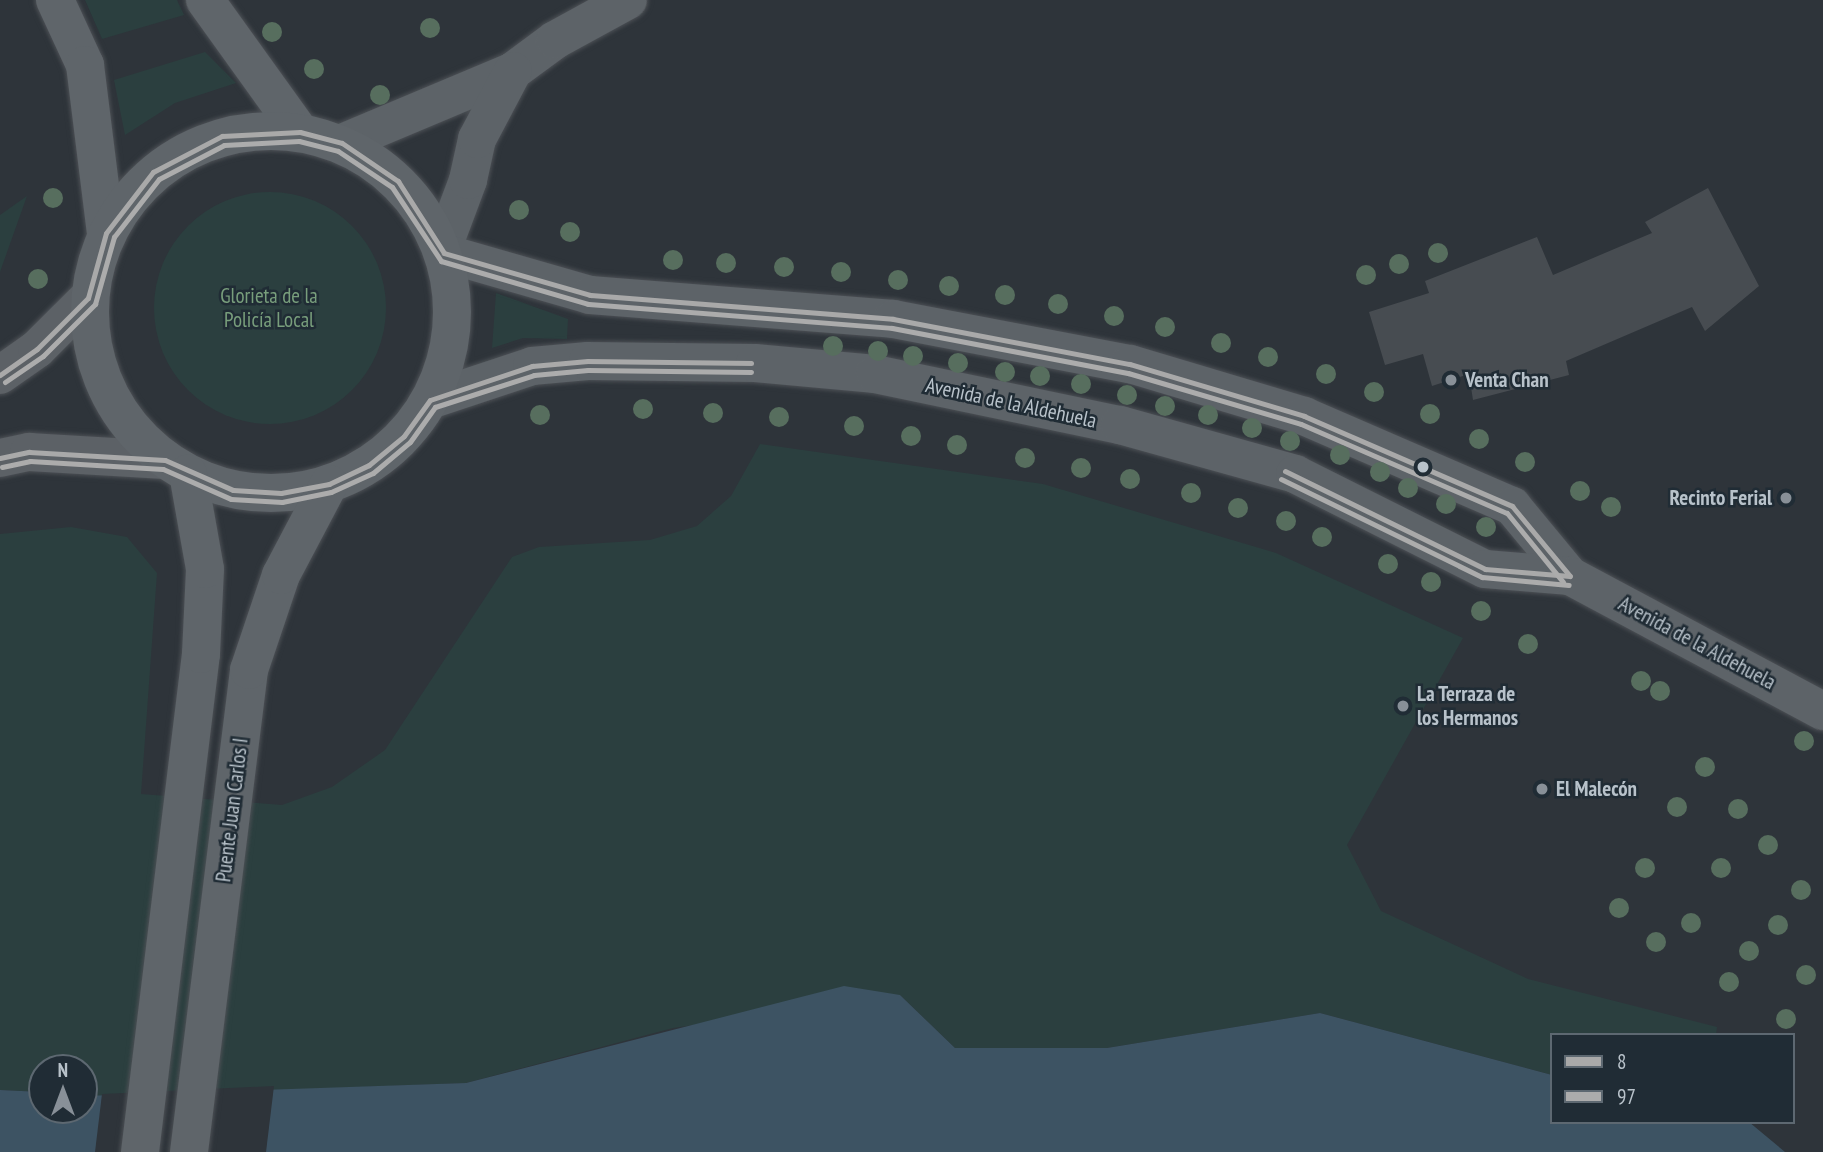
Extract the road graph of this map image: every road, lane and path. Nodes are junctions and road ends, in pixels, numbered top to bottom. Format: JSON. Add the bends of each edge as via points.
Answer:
{"nodes":[{"id":1,"x":55,"y":0,"type":"edge"},
{"id":2,"x":205,"y":0,"type":"edge"},
{"id":3,"x":628,"y":0,"type":"edge"},
{"id":4,"x":513,"y":71,"type":"junction"},
{"id":5,"x":300,"y":132,"type":"junction"},
{"id":6,"x":342,"y":143,"type":"junction"},
{"id":7,"x":106,"y":233,"type":"junction"},
{"id":8,"x":443,"y":250,"type":"junction"},
{"id":9,"x":88,"y":298,"type":"junction"},
{"id":10,"x":0,"y":374,"type":"edge"},
{"id":11,"x":430,"y":400,"type":"junction"},
{"id":12,"x":0,"y":458,"type":"edge"},
{"id":13,"x":176,"y":467,"type":"junction"},
{"id":14,"x":329,"y":484,"type":"junction"},
{"id":15,"x":1570,"y":576,"type":"junction"},
{"id":16,"x":1823,"y":711,"type":"edge"},
{"id":17,"x":140,"y":1152,"type":"edge"},
{"id":18,"x":189,"y":1152,"type":"edge"}],
"edges":[{"from":1,"to":7,"type":"main road","via":[[85,65]]},
{"from":2,"to":5,"type":"main road"},
{"from":3,"to":4,"type":"street","via":[[555,40]]},
{"from":4,"to":6,"type":"street"},
{"from":4,"to":8,"type":"street","via":[[477,139]]},
{"from":5,"to":6,"type":"main road"},
{"from":5,"to":7,"type":"main road","via":[[222,136],[153,172]]},
{"from":6,"to":8,"type":"main road","via":[[398,181]]},
{"from":7,"to":9,"type":"main road"},
{"from":8,"to":11,"type":"main road","via":[[453,302],[448,353]]},
{"from":8,"to":15,"type":"street","name":"Avenida de la Aldehuela","via":[[590,295],[893,318],[1130,364],[1304,416],[1512,506]]},
{"from":9,"to":10,"type":"main road","via":[[37,349]]},
{"from":9,"to":13,"type":"main road","via":[[94,360],[121,416]]},
{"from":11,"to":14,"type":"main road","via":[[404,436],[369,465]]},
{"from":11,"to":15,"type":"street","name":"Avenida de la Aldehuela","via":[[533,366],[588,361],[755,363],[875,374],[1120,425],[1295,474],[1485,569]]},
{"from":12,"to":13,"type":"main road","via":[[29,452]]},
{"from":13,"to":14,"type":"main road","via":[[245,491],[281,493]]},
{"from":13,"to":17,"type":"main road","via":[[205,569],[201,654]]},
{"from":14,"to":18,"type":"main road","name":"Puente Juan Carlos I","via":[[281,575],[250,670]]},
{"from":15,"to":16,"type":"street","name":"Avenida de la Aldehuela"}]}
